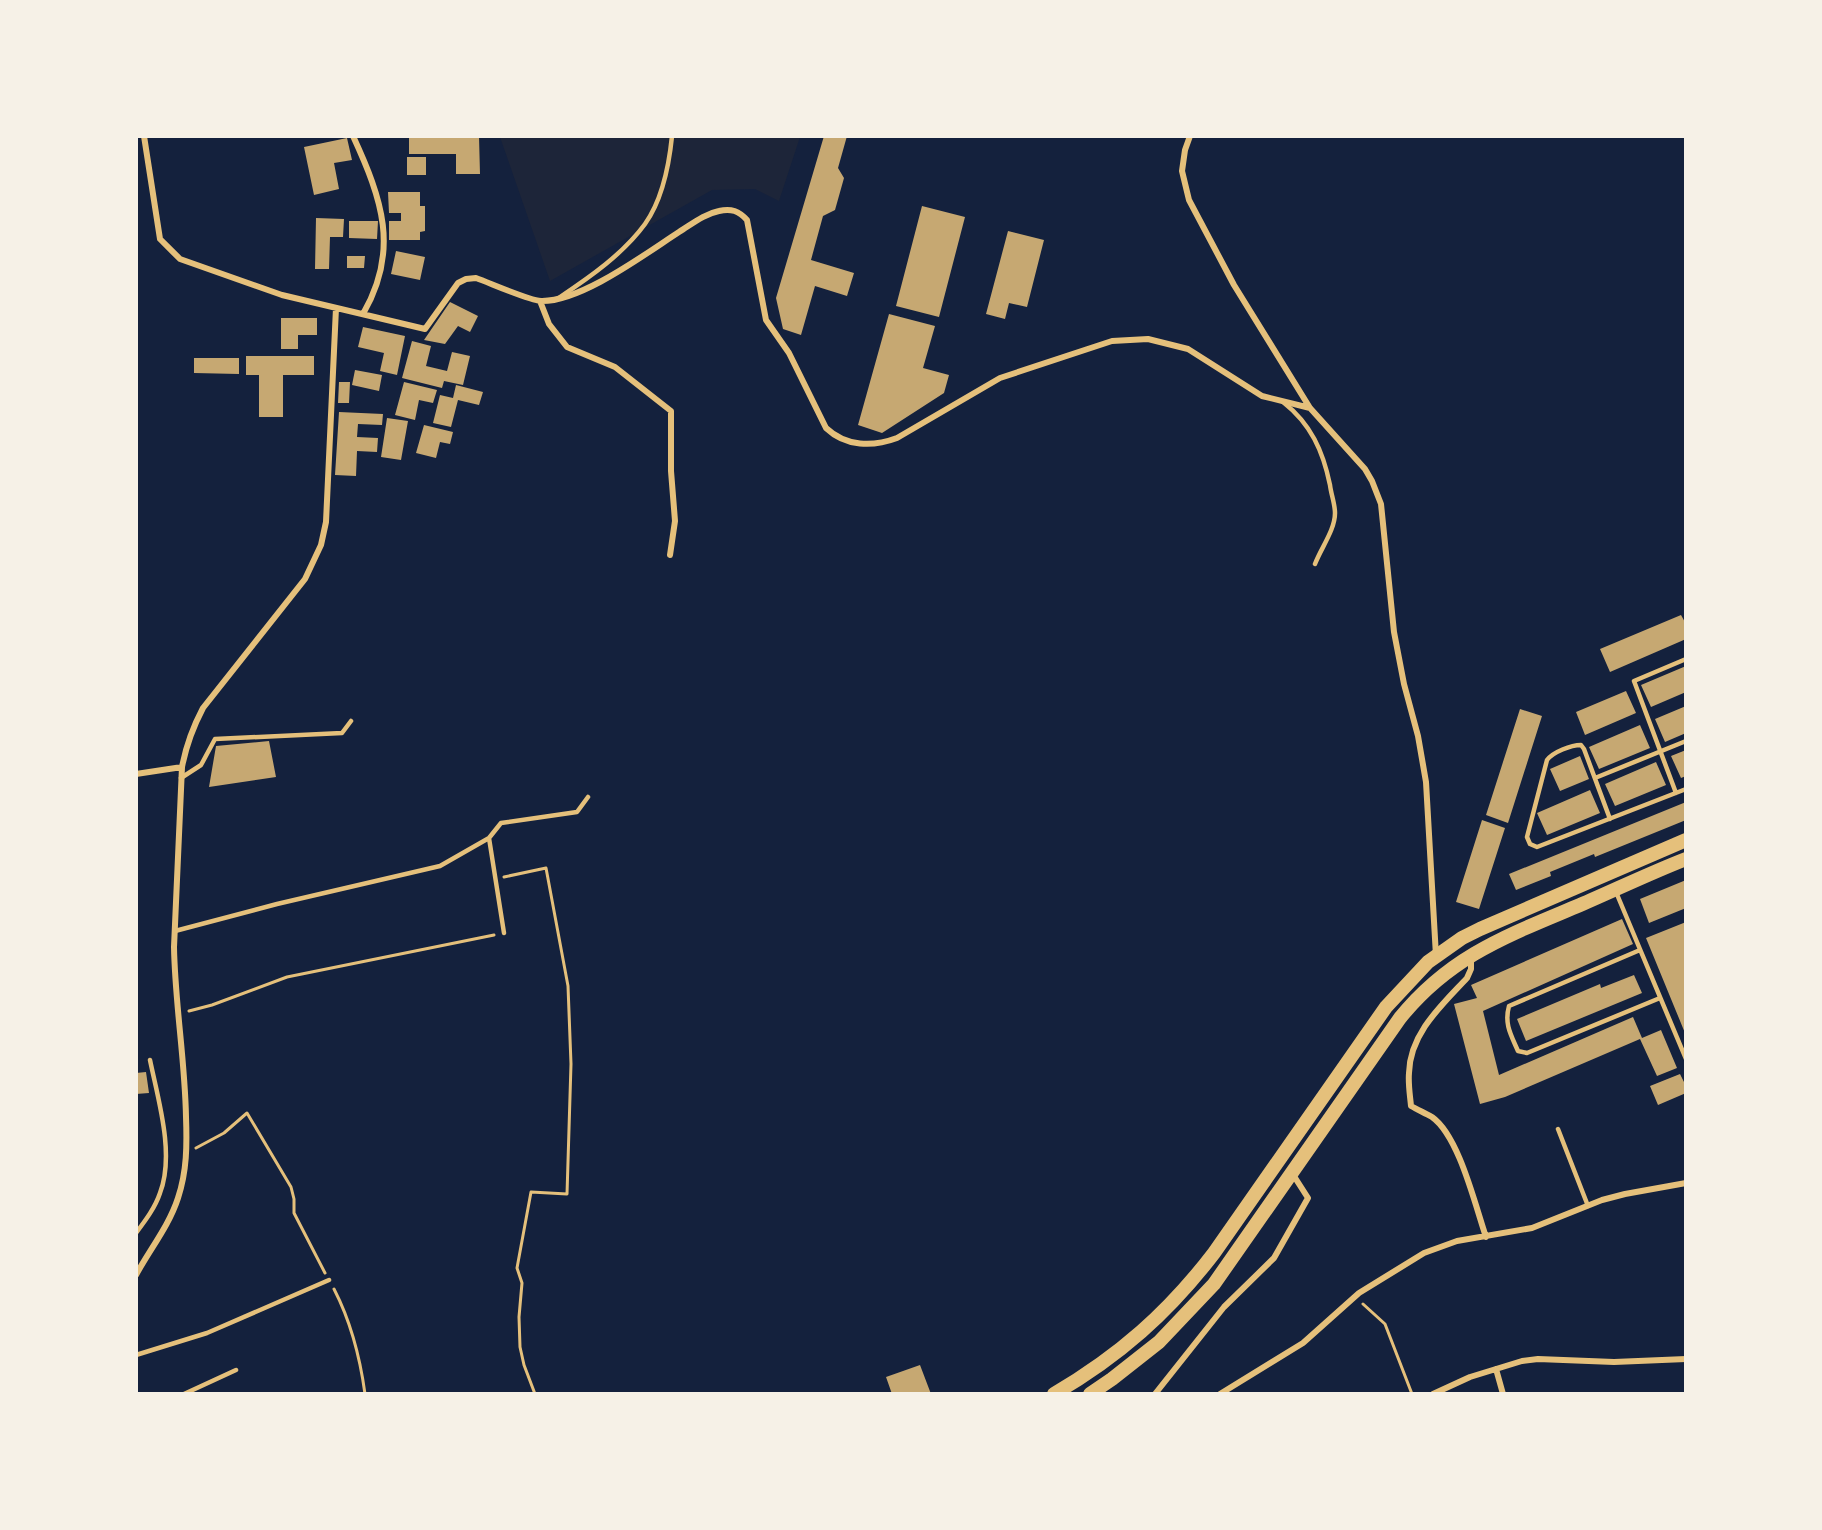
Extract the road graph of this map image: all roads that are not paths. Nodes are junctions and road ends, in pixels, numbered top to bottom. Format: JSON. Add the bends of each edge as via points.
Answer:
{"nodes":[{"id":1,"x":144,"y":136,"type":"edge"},
{"id":2,"x":353,"y":136,"type":"edge"},
{"id":3,"x":672,"y":136,"type":"edge"},
{"id":4,"x":1190,"y":136,"type":"edge"},
{"id":5,"x":558,"y":298,"type":"junction"},
{"id":6,"x":540,"y":301,"type":"junction"},
{"id":7,"x":336,"y":308,"type":"junction"},
{"id":8,"x":363,"y":314,"type":"junction"},
{"id":9,"x":1281,"y":401,"type":"junction"},
{"id":10,"x":1310,"y":408,"type":"junction"},
{"id":11,"x":670,"y":555,"type":"dead end"},
{"id":12,"x":1315,"y":564,"type":"dead end"},
{"id":13,"x":1686,"y":659,"type":"edge"},
{"id":14,"x":351,"y":721,"type":"dead end"},
{"id":15,"x":1686,"y":741,"type":"edge"},
{"id":16,"x":1660,"y":751,"type":"junction"},
{"id":17,"x":182,"y":767,"type":"junction"},
{"id":18,"x":136,"y":774,"type":"edge"},
{"id":19,"x":181,"y":778,"type":"junction"},
{"id":20,"x":1595,"y":778,"type":"junction"},
{"id":21,"x":1686,"y":789,"type":"edge"},
{"id":22,"x":1676,"y":793,"type":"junction"},
{"id":23,"x":588,"y":797,"type":"dead end"},
{"id":24,"x":1610,"y":819,"type":"junction"},
{"id":25,"x":489,"y":838,"type":"junction"},
{"id":26,"x":1686,"y":840,"type":"edge"},
{"id":27,"x":1686,"y":859,"type":"edge"},
{"id":28,"x":1615,"y":890,"type":"junction"},
{"id":29,"x":175,"y":931,"type":"junction"},
{"id":30,"x":504,"y":933,"type":"road end"},
{"id":31,"x":1640,"y":950,"type":"junction"},
{"id":32,"x":1471,"y":954,"type":"junction"},
{"id":33,"x":1436,"y":956,"type":"junction"},
{"id":34,"x":1660,"y":998,"type":"junction"},
{"id":35,"x":1686,"y":1059,"type":"edge"},
{"id":36,"x":150,"y":1060,"type":"dead end"},
{"id":37,"x":1558,"y":1130,"type":"dead end"},
{"id":38,"x":1292,"y":1173,"type":"junction"},
{"id":39,"x":1686,"y":1183,"type":"edge"},
{"id":40,"x":1588,"y":1206,"type":"junction"},
{"id":41,"x":136,"y":1233,"type":"edge"},
{"id":42,"x":1486,"y":1237,"type":"junction"},
{"id":43,"x":136,"y":1275,"type":"edge"},
{"id":44,"x":329,"y":1280,"type":"road end"},
{"id":45,"x":136,"y":1355,"type":"edge"},
{"id":46,"x":1686,"y":1359,"type":"edge"},
{"id":47,"x":1496,"y":1369,"type":"junction"},
{"id":48,"x":236,"y":1370,"type":"dead end"},
{"id":49,"x":184,"y":1394,"type":"edge"},
{"id":50,"x":1054,"y":1394,"type":"edge"},
{"id":51,"x":1090,"y":1394,"type":"edge"},
{"id":52,"x":1155,"y":1394,"type":"edge"},
{"id":53,"x":1220,"y":1394,"type":"edge"},
{"id":54,"x":1433,"y":1394,"type":"edge"},
{"id":55,"x":1503,"y":1394,"type":"edge"}],
"edges":[{"from":1,"to":7,"type":"street","via":[[160,239],[172,253],[190,264],[282,295]]},
{"from":2,"to":8,"type":"street","via":[[373,179],[384,231],[381,272]]},
{"from":3,"to":5,"type":"lane","via":[[667,172],[645,225],[605,264]]},
{"from":4,"to":10,"type":"street","via":[[1182,171],[1189,200],[1234,285]]},
{"from":5,"to":6,"type":"street"},
{"from":5,"to":9,"type":"street","via":[[607,278],[704,216],[733,210],[747,220],[768,324],[789,353],[826,428],[845,441],[884,443],[1000,378],[1112,341],[1130,339],[1148,339],[1188,349],[1262,396]]},
{"from":6,"to":8,"type":"street","via":[[471,278],[458,284],[425,329]]},
{"from":6,"to":11,"type":"street","via":[[549,324],[567,347],[615,367],[672,411],[675,521]]},
{"from":7,"to":8,"type":"street"},
{"from":7,"to":17,"type":"street","via":[[326,522],[321,545],[305,579],[203,708],[189,737]]},
{"from":9,"to":10,"type":"street"},
{"from":9,"to":12,"type":"lane","via":[[1311,431],[1325,460],[1335,512]]},
{"from":10,"to":33,"type":"street","via":[[1365,469],[1383,509],[1396,643],[1426,782]]},
{"from":13,"to":16,"type":"lane","via":[[1634,681]]},
{"from":14,"to":19,"type":"lane","via":[[342,733],[215,739],[201,765]]},
{"from":15,"to":16,"type":"lane"},
{"from":16,"to":20,"type":"lane"},
{"from":16,"to":22,"type":"lane"},
{"from":17,"to":18,"type":"street"},
{"from":17,"to":19,"type":"street"},
{"from":19,"to":29,"type":"street"},
{"from":20,"to":24,"type":"lane"},
{"from":20,"to":24,"type":"lane","via":[[1581,745],[1550,756],[1527,837],[1537,847]]},
{"from":21,"to":22,"type":"lane"},
{"from":22,"to":24,"type":"lane"},
{"from":23,"to":25,"type":"lane","via":[[577,812],[501,823]]},
{"from":25,"to":29,"type":"lane","via":[[440,866]]},
{"from":25,"to":30,"type":"lane"},
{"from":26,"to":33,"type":"main road","via":[[1480,928]]},
{"from":27,"to":28,"type":"main road"},
{"from":28,"to":31,"type":"lane"},
{"from":28,"to":32,"type":"main road"},
{"from":29,"to":43,"type":"street","via":[[174,976],[186,1089],[187,1154],[171,1215]]},
{"from":31,"to":34,"type":"lane"},
{"from":31,"to":34,"type":"lane","via":[[1509,1006],[1507,1026],[1518,1051],[1527,1053]]},
{"from":32,"to":38,"type":"main road","via":[[1440,976],[1406,1010]]},
{"from":32,"to":42,"type":"street","via":[[1467,978],[1424,1027],[1409,1072],[1411,1106],[1433,1118],[1455,1147]]},
{"from":33,"to":50,"type":"main road","via":[[1386,1006],[1214,1254],[1184,1291],[1125,1347]]},
{"from":34,"to":35,"type":"lane"},
{"from":36,"to":41,"type":"lane","via":[[164,1126],[164,1173],[161,1191]]},
{"from":37,"to":40,"type":"lane"},
{"from":38,"to":51,"type":"main road","via":[[1197,1303],[1158,1342]]},
{"from":38,"to":52,"type":"street","via":[[1308,1198],[1274,1258],[1224,1307]]},
{"from":39,"to":40,"type":"street","via":[[1625,1194]]},
{"from":40,"to":42,"type":"street","via":[[1541,1225]]},
{"from":42,"to":53,"type":"street","via":[[1457,1241],[1424,1254],[1355,1297],[1302,1342]]},
{"from":44,"to":45,"type":"lane","via":[[207,1333]]},
{"from":46,"to":47,"type":"street","via":[[1538,1359]]},
{"from":47,"to":54,"type":"street"},
{"from":47,"to":55,"type":"street"},
{"from":48,"to":49,"type":"lane"}]}
